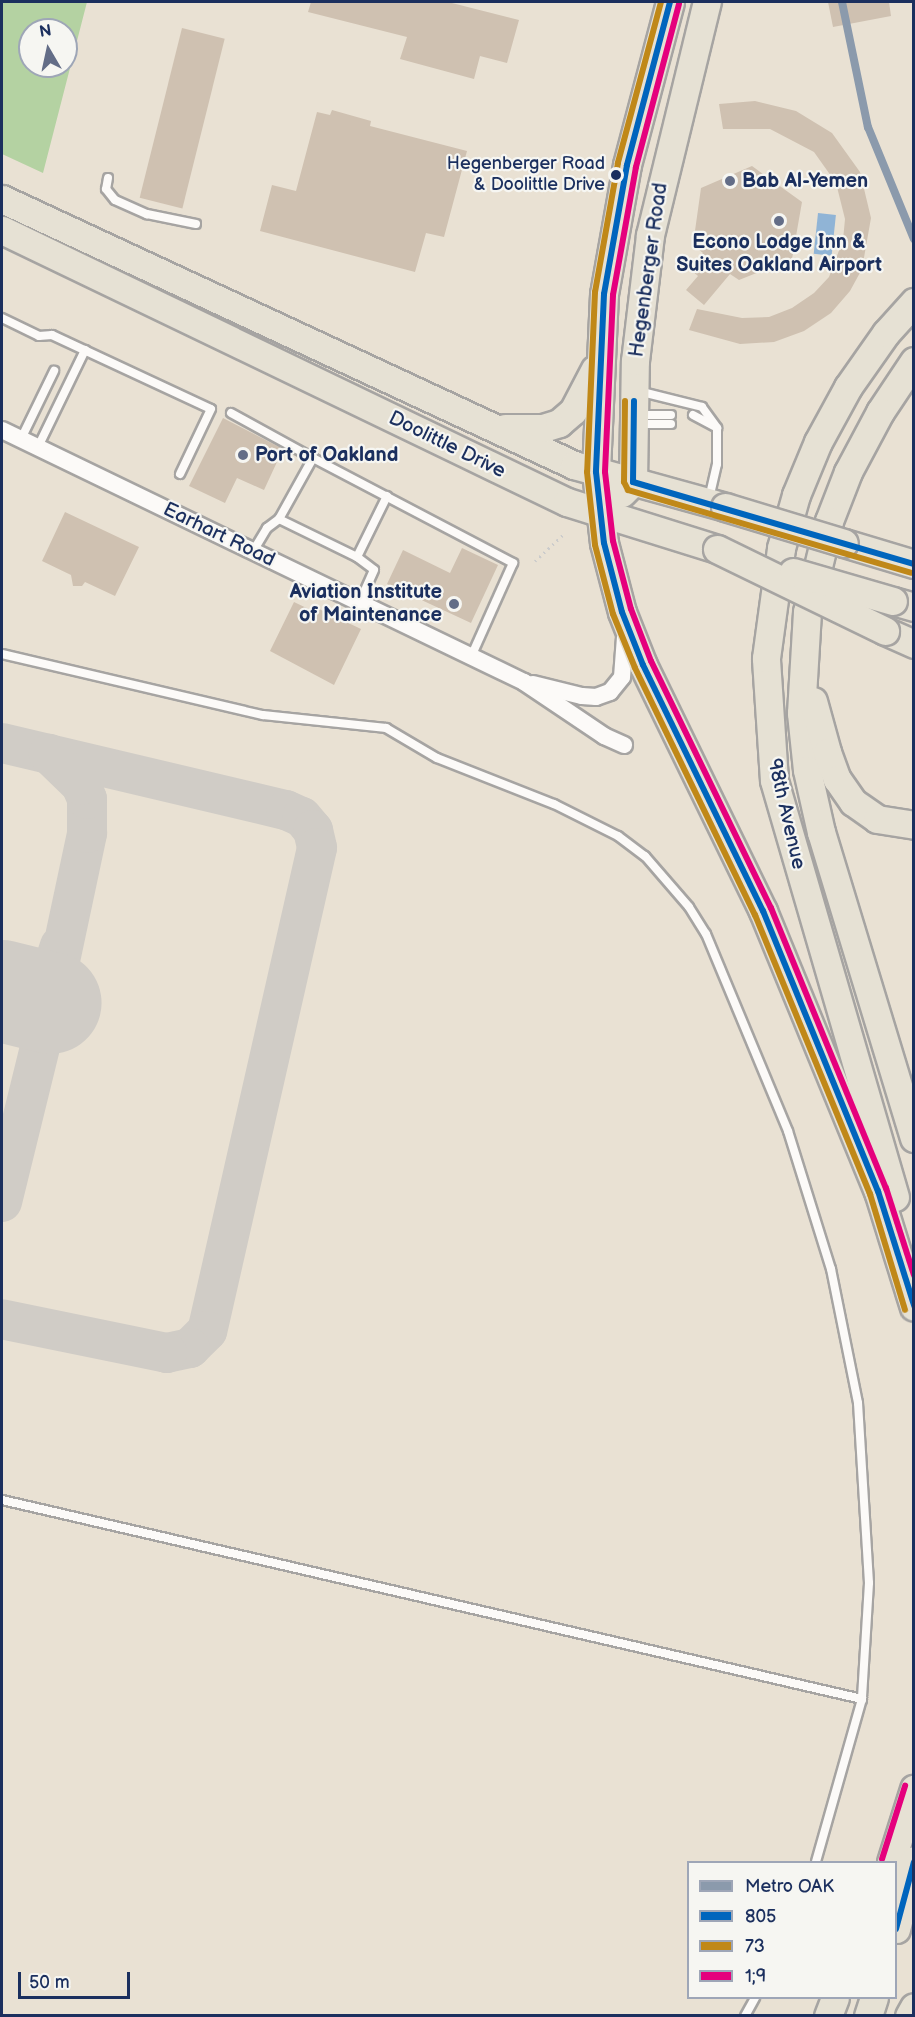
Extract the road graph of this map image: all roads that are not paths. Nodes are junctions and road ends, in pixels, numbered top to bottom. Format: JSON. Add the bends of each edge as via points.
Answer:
{"nodes":[{"id":1,"x":670,"y":2,"type":"edge"},
{"id":2,"x":707,"y":2,"type":"edge"},
{"id":3,"x":653,"y":65,"type":"junction"},
{"id":4,"x":688,"y":75,"type":"junction"},
{"id":5,"x":108,"y":178,"type":"dead end"},
{"id":6,"x":2,"y":199,"type":"edge"},
{"id":7,"x":196,"y":224,"type":"dead end"},
{"id":8,"x":2,"y":230,"type":"edge"},
{"id":9,"x":914,"y":302,"type":"edge"},
{"id":10,"x":2,"y":318,"type":"edge"},
{"id":11,"x":85,"y":350,"type":"junction"},
{"id":12,"x":599,"y":362,"type":"junction"},
{"id":13,"x":914,"y":362,"type":"edge"},
{"id":14,"x":54,"y":371,"type":"dead end"},
{"id":15,"x":634,"y":410,"type":"junction"},
{"id":16,"x":231,"y":413,"type":"dead end"},
{"id":17,"x":671,"y":420,"type":"dead end"},
{"id":18,"x":694,"y":420,"type":"dead end"},
{"id":19,"x":495,"y":428,"type":"junction"},
{"id":20,"x":717,"y":428,"type":"junction"},
{"id":21,"x":2,"y":430,"type":"edge"},
{"id":22,"x":21,"y":439,"type":"junction"},
{"id":23,"x":38,"y":447,"type":"junction"},
{"id":24,"x":313,"y":458,"type":"junction"},
{"id":25,"x":596,"y":472,"type":"junction"},
{"id":26,"x":180,"y":474,"type":"dead end"},
{"id":27,"x":633,"y":482,"type":"junction"},
{"id":28,"x":387,"y":496,"type":"junction"},
{"id":29,"x":716,"y":505,"type":"junction"},
{"id":30,"x":599,"y":514,"type":"junction"},
{"id":31,"x":279,"y":519,"type":"junction"},
{"id":32,"x":717,"y":549,"type":"junction"},
{"id":33,"x":253,"y":551,"type":"junction"},
{"id":34,"x":357,"y":557,"type":"junction"},
{"id":35,"x":908,"y":562,"type":"edge"},
{"id":36,"x":359,"y":603,"type":"junction"},
{"id":37,"x":903,"y":604,"type":"edge"},
{"id":38,"x":621,"y":612,"type":"junction"},
{"id":39,"x":914,"y":644,"type":"edge"},
{"id":40,"x":2,"y":654,"type":"edge"},
{"id":41,"x":471,"y":657,"type":"junction"},
{"id":42,"x":802,"y":661,"type":"junction"},
{"id":43,"x":524,"y":682,"type":"junction"},
{"id":44,"x":624,"y":745,"type":"dead end"},
{"id":45,"x":914,"y":825,"type":"edge"},
{"id":46,"x":914,"y":1138,"type":"edge"},
{"id":47,"x":914,"y":1277,"type":"edge"},
{"id":48,"x":914,"y":1307,"type":"edge"},
{"id":49,"x":2,"y":1500,"type":"edge"},
{"id":50,"x":862,"y":1699,"type":"junction"},
{"id":51,"x":914,"y":1789,"type":"edge"},
{"id":52,"x":914,"y":1860,"type":"edge"},
{"id":53,"x":817,"y":1861,"type":"edge"},
{"id":54,"x":892,"y":1861,"type":"edge"},
{"id":55,"x":897,"y":1925,"type":"edge"},
{"id":56,"x":754,"y":1999,"type":"edge"},
{"id":57,"x":835,"y":1999,"type":"edge"},
{"id":58,"x":874,"y":1999,"type":"edge"},
{"id":59,"x":914,"y":2007,"type":"edge"},
{"id":60,"x":745,"y":2016,"type":"edge"},
{"id":61,"x":828,"y":2016,"type":"edge"},
{"id":62,"x":868,"y":2016,"type":"edge"},
{"id":63,"x":909,"y":2016,"type":"edge"}],
"edges":[{"from":1,"to":3,"type":"main road","name":"Hegenberger Road"},
{"from":2,"to":4,"type":"main road","name":"Hegenberger Road"},
{"from":3,"to":4,"type":"main road"},
{"from":3,"to":12,"type":"main road","name":"Hegenberger Road","via":[[614,231]]},
{"from":4,"to":15,"type":"main road","name":"Hegenberger Road","via":[[650,235]]},
{"from":5,"to":7,"type":"lane","via":[[106,189],[114,200],[147,214]]},
{"from":6,"to":19,"type":"main road","name":"Doolittle Drive"},
{"from":8,"to":30,"type":"main road","name":"Doolittle Drive","via":[[211,328],[470,457]]},
{"from":9,"to":47,"type":"main road","name":"98th Avenue","via":[[886,333],[848,387],[818,442],[796,495],[781,548],[766,658],[774,780],[891,1179]]},
{"from":10,"to":11,"type":"lane","via":[[39,336],[52,334]]},
{"from":11,"to":23,"type":"lane"},
{"from":11,"to":26,"type":"lane","via":[[211,409]]},
{"from":12,"to":19,"type":"main road","via":[[573,411],[559,423],[543,428]]},
{"from":12,"to":25,"type":"main road","name":"Hegenberger Road"},
{"from":13,"to":42,"type":"main road","name":"98th Avenue","via":[[880,412],[828,521],[814,568]]},
{"from":14,"to":22,"type":"lane"},
{"from":15,"to":17,"type":"lane"},
{"from":15,"to":20,"type":"lane","via":[[702,407]]},
{"from":15,"to":27,"type":"main road","name":"Hegenberger Road"},
{"from":16,"to":24,"type":"lane"},
{"from":18,"to":20,"type":"lane"},
{"from":19,"to":25,"type":"main road","name":"Doolittle Drive"},
{"from":20,"to":29,"type":"lane"},
{"from":21,"to":22,"type":"street","name":"Earhart Road"},
{"from":22,"to":23,"type":"street","name":"Earhart Road"},
{"from":23,"to":33,"type":"street","name":"Earhart Road"},
{"from":24,"to":28,"type":"lane"},
{"from":24,"to":31,"type":"lane"},
{"from":25,"to":27,"type":"main road","name":"Doolittle Drive"},
{"from":25,"to":30,"type":"main road","name":"Hegenberger Road"},
{"from":27,"to":29,"type":"main road","name":"Doolittle Drive"},
{"from":27,"to":30,"type":"main road"},
{"from":28,"to":34,"type":"lane"},
{"from":28,"to":41,"type":"lane","via":[[513,563]]},
{"from":29,"to":35,"type":"main road","name":"Doolittle Drive","bridge":true},
{"from":30,"to":32,"type":"main road","name":"Doolittle Drive"},
{"from":30,"to":38,"type":"main road","name":"Hegenberger Road"},
{"from":31,"to":33,"type":"lane","via":[[267,528]]},
{"from":31,"to":34,"type":"lane"},
{"from":32,"to":37,"type":"main road","name":"Doolittle Drive","bridge":true},
{"from":32,"to":39,"type":"main road","bridge":true},
{"from":33,"to":36,"type":"street","name":"Earhart Road"},
{"from":34,"to":36,"type":"lane","via":[[374,570]]},
{"from":36,"to":41,"type":"street","name":"Earhart Road"},
{"from":38,"to":43,"type":"street","via":[[626,659],[622,677],[610,692],[582,696]]},
{"from":38,"to":48,"type":"main road","name":"Hegenberger Road","via":[[763,911],[878,1191]]},
{"from":40,"to":50,"type":"lane","via":[[263,715],[386,728],[437,758],[588,819],[618,836],[670,882],[706,934],[762,1067],[788,1131],[833,1280],[858,1403],[867,1504],[869,1583]]},
{"from":41,"to":43,"type":"street","name":"Earhart Road"},
{"from":42,"to":45,"type":"main road","via":[[837,779],[854,802],[877,819]]},
{"from":42,"to":46,"type":"main road","name":"98th Avenue","via":[[801,713],[807,770],[821,832]]},
{"from":43,"to":44,"type":"street","name":"Earhart Road","via":[[604,736]]},
{"from":49,"to":50,"type":"lane"},
{"from":50,"to":53,"type":"lane"},
{"from":51,"to":54,"type":"main road"},
{"from":52,"to":55,"type":"main road"},
{"from":56,"to":60,"type":"lane"},
{"from":57,"to":61,"type":"main road"},
{"from":58,"to":62,"type":"main road"},
{"from":59,"to":63,"type":"main road"}]}
